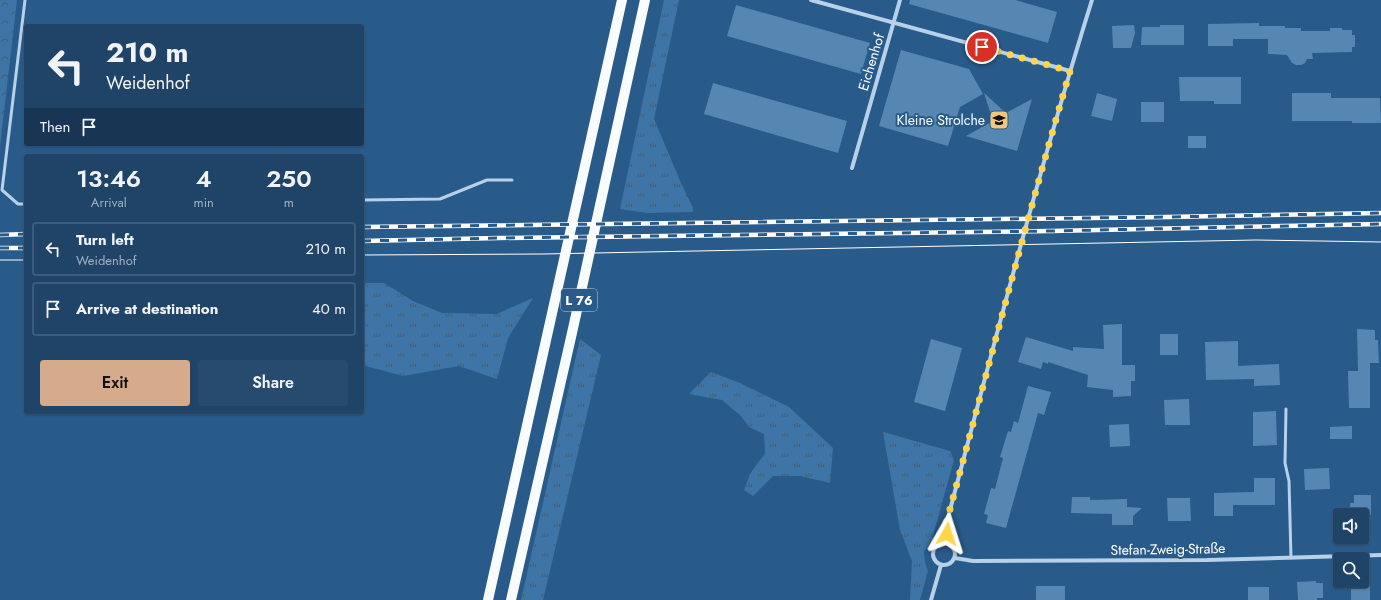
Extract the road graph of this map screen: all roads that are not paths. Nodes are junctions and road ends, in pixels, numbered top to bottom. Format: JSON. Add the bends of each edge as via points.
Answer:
{"nodes":[{"id":1,"x":25,"y":0,"type":"edge"},
{"id":2,"x":622,"y":0,"type":"edge"},
{"id":3,"x":645,"y":0,"type":"edge"},
{"id":4,"x":811,"y":0,"type":"edge"},
{"id":5,"x":900,"y":0,"type":"edge"},
{"id":6,"x":1092,"y":0,"type":"edge"},
{"id":7,"x":894,"y":22,"type":"junction"},
{"id":8,"x":1070,"y":71,"type":"junction"},
{"id":9,"x":852,"y":168,"type":"dead end"},
{"id":10,"x":512,"y":180,"type":"dead end"},
{"id":11,"x":364,"y":200,"type":"edge"},
{"id":12,"x":24,"y":204,"type":"edge"},
{"id":13,"x":1286,"y":409,"type":"dead end"},
{"id":14,"x":947,"y":543,"type":"junction"},
{"id":15,"x":1381,"y":555,"type":"edge"},
{"id":16,"x":955,"y":558,"type":"junction"},
{"id":17,"x":1291,"y":558,"type":"junction"},
{"id":18,"x":941,"y":565,"type":"junction"},
{"id":19,"x":488,"y":600,"type":"edge"},
{"id":20,"x":511,"y":600,"type":"edge"},
{"id":21,"x":931,"y":600,"type":"edge"}],
"edges":[{"from":1,"to":12,"type":"lane","via":[[2,190],[18,204]]},
{"from":2,"to":19,"type":"main road","number":"L 76"},
{"from":3,"to":20,"type":"main road","number":"L 76"},
{"from":4,"to":7,"type":"street","name":"Eichenhof"},
{"from":5,"to":7,"type":"street"},
{"from":6,"to":8,"type":"street"},
{"from":7,"to":8,"type":"street"},
{"from":7,"to":9,"type":"street","name":"Eichenhof"},
{"from":8,"to":14,"type":"street","via":[[946,524]]},
{"from":10,"to":11,"type":"lane","via":[[487,180],[440,199]]},
{"from":13,"to":17,"type":"lane","via":[[1285,463],[1289,481]]},
{"from":14,"to":16,"type":"street","via":[[955,549]]},
{"from":14,"to":18,"type":"street","via":[[934,550],[934,559]]},
{"from":15,"to":17,"type":"street","name":"Stefan-Zweig-Straße"},
{"from":16,"to":17,"type":"street","name":"Stefan-Zweig-Straße","via":[[973,561]]},
{"from":16,"to":18,"type":"street","via":[[949,565]]},
{"from":18,"to":21,"type":"street"}]}
